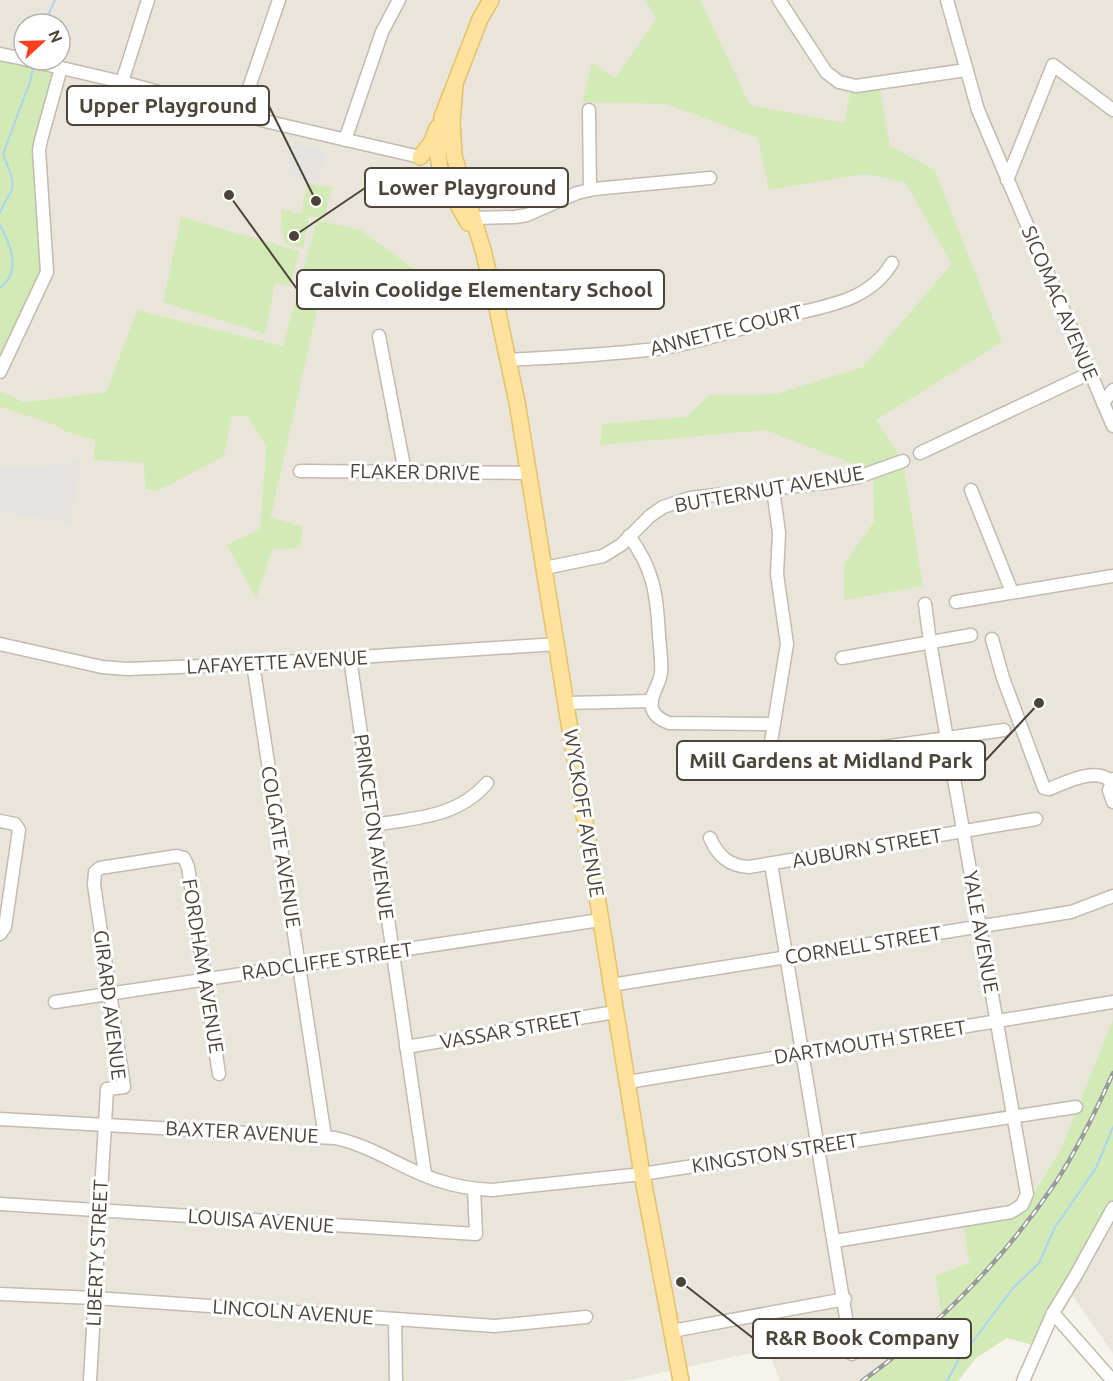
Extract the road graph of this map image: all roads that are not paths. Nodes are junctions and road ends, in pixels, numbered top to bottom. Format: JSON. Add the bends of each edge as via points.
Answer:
{"nodes":[{"id":1,"x":148,"y":0,"type":"edge"},
{"id":2,"x":279,"y":0,"type":"edge"},
{"id":3,"x":399,"y":0,"type":"edge"},
{"id":4,"x":491,"y":0,"type":"edge"},
{"id":5,"x":778,"y":0,"type":"edge"},
{"id":6,"x":947,"y":0,"type":"edge"},
{"id":7,"x":966,"y":70,"type":"junction"},
{"id":8,"x":72,"y":71,"type":"edge"},
{"id":9,"x":60,"y":72,"type":"edge"},
{"id":10,"x":122,"y":82,"type":"junction"},
{"id":11,"x":454,"y":85,"type":"junction"},
{"id":12,"x":589,"y":110,"type":"dead end"},
{"id":13,"x":1113,"y":110,"type":"edge"},
{"id":14,"x":240,"y":114,"type":"junction"},
{"id":15,"x":442,"y":117,"type":"junction"},
{"id":16,"x":345,"y":140,"type":"junction"},
{"id":17,"x":446,"y":156,"type":"junction"},
{"id":18,"x":420,"y":157,"type":"junction"},
{"id":19,"x":710,"y":178,"type":"dead end"},
{"id":20,"x":1007,"y":180,"type":"junction"},
{"id":21,"x":590,"y":190,"type":"junction"},
{"id":22,"x":474,"y":218,"type":"junction"},
{"id":23,"x":482,"y":246,"type":"junction"},
{"id":24,"x":892,"y":263,"type":"dead end"},
{"id":25,"x":379,"y":336,"type":"dead end"},
{"id":26,"x":508,"y":360,"type":"junction"},
{"id":27,"x":0,"y":372,"type":"edge"},
{"id":28,"x":1090,"y":373,"type":"junction"},
{"id":29,"x":1113,"y":390,"type":"edge"},
{"id":30,"x":1103,"y":403,"type":"junction"},
{"id":31,"x":1113,"y":426,"type":"edge"},
{"id":32,"x":920,"y":453,"type":"dead end"},
{"id":33,"x":903,"y":461,"type":"dead end"},
{"id":34,"x":300,"y":471,"type":"dead end"},
{"id":35,"x":405,"y":472,"type":"junction"},
{"id":36,"x":530,"y":473,"type":"junction"},
{"id":37,"x":773,"y":489,"type":"junction"},
{"id":38,"x":970,"y":490,"type":"dead end"},
{"id":39,"x":629,"y":536,"type":"junction"},
{"id":40,"x":545,"y":568,"type":"junction"},
{"id":41,"x":1113,"y":576,"type":"edge"},
{"id":42,"x":1012,"y":592,"type":"junction"},
{"id":43,"x":957,"y":602,"type":"dead end"},
{"id":44,"x":925,"y":604,"type":"dead end"},
{"id":45,"x":971,"y":635,"type":"dead end"},
{"id":46,"x":992,"y":639,"type":"dead end"},
{"id":47,"x":930,"y":642,"type":"junction"},
{"id":48,"x":0,"y":644,"type":"edge"},
{"id":49,"x":557,"y":644,"type":"junction"},
{"id":50,"x":350,"y":658,"type":"junction"},
{"id":51,"x":842,"y":658,"type":"dead end"},
{"id":52,"x":253,"y":664,"type":"junction"},
{"id":53,"x":652,"y":701,"type":"junction"},
{"id":54,"x":567,"y":703,"type":"junction"},
{"id":55,"x":774,"y":724,"type":"junction"},
{"id":56,"x":1004,"y":730,"type":"dead end"},
{"id":57,"x":947,"y":738,"type":"junction"},
{"id":58,"x":1112,"y":780,"type":"edge"},
{"id":59,"x":487,"y":783,"type":"dead end"},
{"id":60,"x":1113,"y":802,"type":"edge"},
{"id":61,"x":1036,"y":819,"type":"dead end"},
{"id":62,"x":0,"y":821,"type":"edge"},
{"id":63,"x":374,"y":825,"type":"junction"},
{"id":64,"x":963,"y":831,"type":"junction"},
{"id":65,"x":710,"y":838,"type":"dead end"},
{"id":66,"x":184,"y":858,"type":"joint"},
{"id":67,"x":771,"y":864,"type":"junction"},
{"id":68,"x":1113,"y":896,"type":"edge"},
{"id":69,"x":600,"y":920,"type":"junction"},
{"id":70,"x":980,"y":927,"type":"junction"},
{"id":71,"x":0,"y":934,"type":"edge"},
{"id":72,"x":392,"y":952,"type":"junction"},
{"id":73,"x":787,"y":958,"type":"junction"},
{"id":74,"x":299,"y":966,"type":"junction"},
{"id":75,"x":204,"y":980,"type":"junction"},
{"id":76,"x":611,"y":985,"type":"junction"},
{"id":77,"x":109,"y":994,"type":"junction"},
{"id":78,"x":55,"y":1002,"type":"dead end"},
{"id":79,"x":1113,"y":1002,"type":"edge"},
{"id":80,"x":615,"y":1012,"type":"junction"},
{"id":81,"x":997,"y":1021,"type":"junction"},
{"id":82,"x":406,"y":1047,"type":"junction"},
{"id":83,"x":803,"y":1053,"type":"junction"},
{"id":84,"x":219,"y":1074,"type":"dead end"},
{"id":85,"x":628,"y":1082,"type":"junction"},
{"id":86,"x":1076,"y":1107,"type":"dead end"},
{"id":87,"x":1014,"y":1116,"type":"junction"},
{"id":88,"x":0,"y":1119,"type":"edge"},
{"id":89,"x":103,"y":1125,"type":"junction"},
{"id":90,"x":325,"y":1137,"type":"junction"},
{"id":91,"x":819,"y":1147,"type":"junction"},
{"id":92,"x":425,"y":1174,"type":"junction"},
{"id":93,"x":642,"y":1174,"type":"junction"},
{"id":94,"x":474,"y":1189,"type":"junction"},
{"id":95,"x":0,"y":1204,"type":"edge"},
{"id":96,"x":1113,"y":1208,"type":"edge"},
{"id":97,"x":99,"y":1211,"type":"junction"},
{"id":98,"x":835,"y":1241,"type":"junction"},
{"id":99,"x":0,"y":1294,"type":"edge"},
{"id":100,"x":95,"y":1298,"type":"junction"},
{"id":101,"x":842,"y":1299,"type":"junction"},
{"id":102,"x":1053,"y":1313,"type":"junction"},
{"id":103,"x":586,"y":1317,"type":"dead end"},
{"id":104,"x":395,"y":1319,"type":"junction"},
{"id":105,"x":672,"y":1330,"type":"junction"},
{"id":106,"x":852,"y":1354,"type":"dead end"},
{"id":107,"x":90,"y":1381,"type":"edge"},
{"id":108,"x":396,"y":1381,"type":"edge"},
{"id":109,"x":681,"y":1381,"type":"edge"},
{"id":110,"x":1023,"y":1381,"type":"edge"},
{"id":111,"x":1113,"y":1381,"type":"edge"}],
"edges":[{"from":1,"to":10,"type":"street"},
{"from":2,"to":14,"type":"street"},
{"from":3,"to":16,"type":"street","via":[[382,32]]},
{"from":4,"to":11,"type":"main road","name":"WYCKOFF AVENUE"},
{"from":5,"to":7,"type":"street","via":[[826,72],[839,82],[856,86]]},
{"from":6,"to":7,"type":"street","name":"SICOMAC AVENUE"},
{"from":7,"to":20,"type":"street","name":"SICOMAC AVENUE"},
{"from":8,"to":10,"type":"street"},
{"from":9,"to":27,"type":"street","via":[[39,150],[47,272]]},
{"from":10,"to":14,"type":"street"},
{"from":11,"to":15,"type":"main road","name":"WYCKOFF AVENUE"},
{"from":11,"to":17,"type":"main road","name":"WYCKOFF AVENUE"},
{"from":12,"to":21,"type":"street"},
{"from":13,"to":20,"type":"street","via":[[1053,65]]},
{"from":14,"to":16,"type":"street"},
{"from":15,"to":17,"type":"main road","name":"WYCKOFF AVENUE"},
{"from":15,"to":18,"type":"main road"},
{"from":16,"to":18,"type":"street"},
{"from":17,"to":18,"type":"main road"},
{"from":17,"to":22,"type":"main road","name":"WYCKOFF AVENUE"},
{"from":17,"to":23,"type":"main road","name":"WYCKOFF AVENUE","via":[[441,174]]},
{"from":19,"to":21,"type":"street"},
{"from":20,"to":28,"type":"street","name":"SICOMAC AVENUE"},
{"from":21,"to":22,"type":"street","via":[[515,218]]},
{"from":22,"to":23,"type":"main road","name":"WYCKOFF AVENUE"},
{"from":23,"to":26,"type":"main road","name":"WYCKOFF AVENUE"},
{"from":24,"to":26,"type":"street","name":"ANNETTE COURT","via":[[872,287],[851,299],[691,342],[629,352]]},
{"from":25,"to":35,"type":"street"},
{"from":26,"to":36,"type":"main road","name":"WYCKOFF AVENUE"},
{"from":28,"to":30,"type":"street","name":"SICOMAC AVENUE"},
{"from":28,"to":32,"type":"street"},
{"from":29,"to":30,"type":"street"},
{"from":30,"to":31,"type":"street","name":"SICOMAC AVENUE"},
{"from":33,"to":37,"type":"street","name":"BUTTERNUT AVENUE","via":[[858,477]]},
{"from":34,"to":35,"type":"street","name":"FLAKER DRIVE"},
{"from":35,"to":36,"type":"street","name":"FLAKER DRIVE"},
{"from":36,"to":40,"type":"main road","name":"WYCKOFF AVENUE"},
{"from":37,"to":39,"type":"street","name":"BUTTERNUT AVENUE","via":[[675,502],[650,516]]},
{"from":37,"to":55,"type":"street","via":[[779,533],[777,574],[787,644]]},
{"from":38,"to":42,"type":"street"},
{"from":39,"to":40,"type":"street","name":"BUTTERNUT AVENUE","via":[[603,556]]},
{"from":39,"to":53,"type":"street","via":[[645,559],[658,601],[661,672]]},
{"from":40,"to":49,"type":"main road","name":"WYCKOFF AVENUE"},
{"from":41,"to":42,"type":"street"},
{"from":42,"to":43,"type":"street"},
{"from":44,"to":47,"type":"street","name":"YALE AVENUE"},
{"from":45,"to":47,"type":"street"},
{"from":46,"to":58,"type":"street","via":[[1044,788],[1090,775]]},
{"from":47,"to":51,"type":"street"},
{"from":47,"to":57,"type":"street","name":"YALE AVENUE"},
{"from":48,"to":52,"type":"street","name":"LAFAYETTE AVENUE","via":[[102,667]]},
{"from":49,"to":50,"type":"street","name":"LAFAYETTE AVENUE"},
{"from":49,"to":54,"type":"main road","name":"WYCKOFF AVENUE"},
{"from":50,"to":52,"type":"street","name":"LAFAYETTE AVENUE"},
{"from":50,"to":63,"type":"street","name":"PRINCETON AVENUE"},
{"from":52,"to":74,"type":"street","name":"COLGATE AVENUE"},
{"from":53,"to":54,"type":"street"},
{"from":53,"to":55,"type":"street","via":[[654,713],[669,723]]},
{"from":54,"to":69,"type":"main road","name":"WYCKOFF AVENUE"},
{"from":55,"to":57,"type":"street","via":[[772,748],[779,757],[791,760]]},
{"from":56,"to":57,"type":"street"},
{"from":57,"to":64,"type":"street","name":"YALE AVENUE"},
{"from":58,"to":60,"type":"street","via":[[1109,790]]},
{"from":59,"to":63,"type":"street","via":[[448,811]]},
{"from":61,"to":64,"type":"street","name":"AUBURN STREET"},
{"from":62,"to":71,"type":"street","via":[[15,824],[18,830],[5,927]]},
{"from":63,"to":72,"type":"street","name":"PRINCETON AVENUE"},
{"from":64,"to":67,"type":"street","name":"AUBURN STREET"},
{"from":64,"to":70,"type":"street","name":"YALE AVENUE"},
{"from":65,"to":67,"type":"street","name":"AUBURN STREET","via":[[719,855],[732,864]]},
{"from":66,"to":75,"type":"street","name":"FORDHAM AVENUE"},
{"from":66,"to":77,"type":"street","name":"GIRARD AVENUE","via":[[100,868],[95,872]]},
{"from":67,"to":73,"type":"street"},
{"from":68,"to":70,"type":"street","name":"CORNELL STREET","via":[[1071,912]]},
{"from":69,"to":72,"type":"street","name":"RADCLIFFE STREET"},
{"from":69,"to":76,"type":"main road","name":"WYCKOFF AVENUE"},
{"from":70,"to":73,"type":"street","name":"CORNELL STREET"},
{"from":70,"to":81,"type":"street","name":"YALE AVENUE"},
{"from":72,"to":74,"type":"street","name":"RADCLIFFE STREET"},
{"from":72,"to":82,"type":"street","name":"PRINCETON AVENUE"},
{"from":73,"to":76,"type":"street","name":"CORNELL STREET"},
{"from":73,"to":83,"type":"street"},
{"from":74,"to":75,"type":"street","name":"RADCLIFFE STREET"},
{"from":74,"to":90,"type":"street","name":"COLGATE AVENUE"},
{"from":75,"to":77,"type":"street","name":"RADCLIFFE STREET"},
{"from":75,"to":84,"type":"street","name":"FORDHAM AVENUE"},
{"from":76,"to":80,"type":"main road","name":"WYCKOFF AVENUE"},
{"from":77,"to":78,"type":"street","name":"RADCLIFFE STREET"},
{"from":77,"to":89,"type":"street","name":"GIRARD AVENUE","via":[[124,1088],[106,1089]]},
{"from":79,"to":81,"type":"street","name":"DARTMOUTH STREET"},
{"from":80,"to":82,"type":"street","name":"VASSAR STREET"},
{"from":80,"to":85,"type":"main road","name":"WYCKOFF AVENUE"},
{"from":81,"to":83,"type":"street","name":"DARTMOUTH STREET"},
{"from":81,"to":87,"type":"street","name":"YALE AVENUE"},
{"from":82,"to":92,"type":"street","name":"PRINCETON AVENUE"},
{"from":83,"to":85,"type":"street","name":"DARTMOUTH STREET"},
{"from":83,"to":91,"type":"street"},
{"from":85,"to":93,"type":"main road","name":"WYCKOFF AVENUE"},
{"from":86,"to":87,"type":"street","name":"KINGSTON STREET"},
{"from":87,"to":91,"type":"street","name":"KINGSTON STREET"},
{"from":87,"to":98,"type":"street","name":"YALE AVENUE","via":[[1026,1188],[1022,1205],[1011,1212]]},
{"from":88,"to":89,"type":"street","name":"BAXTER AVENUE"},
{"from":89,"to":90,"type":"street","name":"BAXTER AVENUE"},
{"from":89,"to":97,"type":"street","name":"LIBERTY STREET"},
{"from":90,"to":92,"type":"street","name":"BAXTER AVENUE","via":[[365,1146]]},
{"from":91,"to":93,"type":"street","name":"KINGSTON STREET"},
{"from":91,"to":98,"type":"street"},
{"from":92,"to":94,"type":"street","name":"BAXTER AVENUE"},
{"from":93,"to":94,"type":"street","name":"KINGSTON STREET","via":[[508,1190]]},
{"from":93,"to":105,"type":"main road","name":"WYCKOFF AVENUE"},
{"from":94,"to":97,"type":"street","name":"LOUISA AVENUE","via":[[476,1234]]},
{"from":95,"to":97,"type":"street","name":"LOUISA AVENUE"},
{"from":96,"to":102,"type":"street"},
{"from":97,"to":100,"type":"street","name":"LIBERTY STREET"},
{"from":98,"to":101,"type":"street"},
{"from":99,"to":100,"type":"street","name":"LINCOLN AVENUE"},
{"from":100,"to":104,"type":"street","name":"LINCOLN AVENUE"},
{"from":100,"to":107,"type":"street","name":"LIBERTY STREET"},
{"from":101,"to":105,"type":"street"},
{"from":101,"to":106,"type":"street"},
{"from":102,"to":110,"type":"street"},
{"from":102,"to":111,"type":"street"},
{"from":103,"to":104,"type":"street","name":"LINCOLN AVENUE","via":[[495,1326]]},
{"from":104,"to":108,"type":"street"},
{"from":105,"to":109,"type":"main road","name":"WYCKOFF AVENUE"}]}
